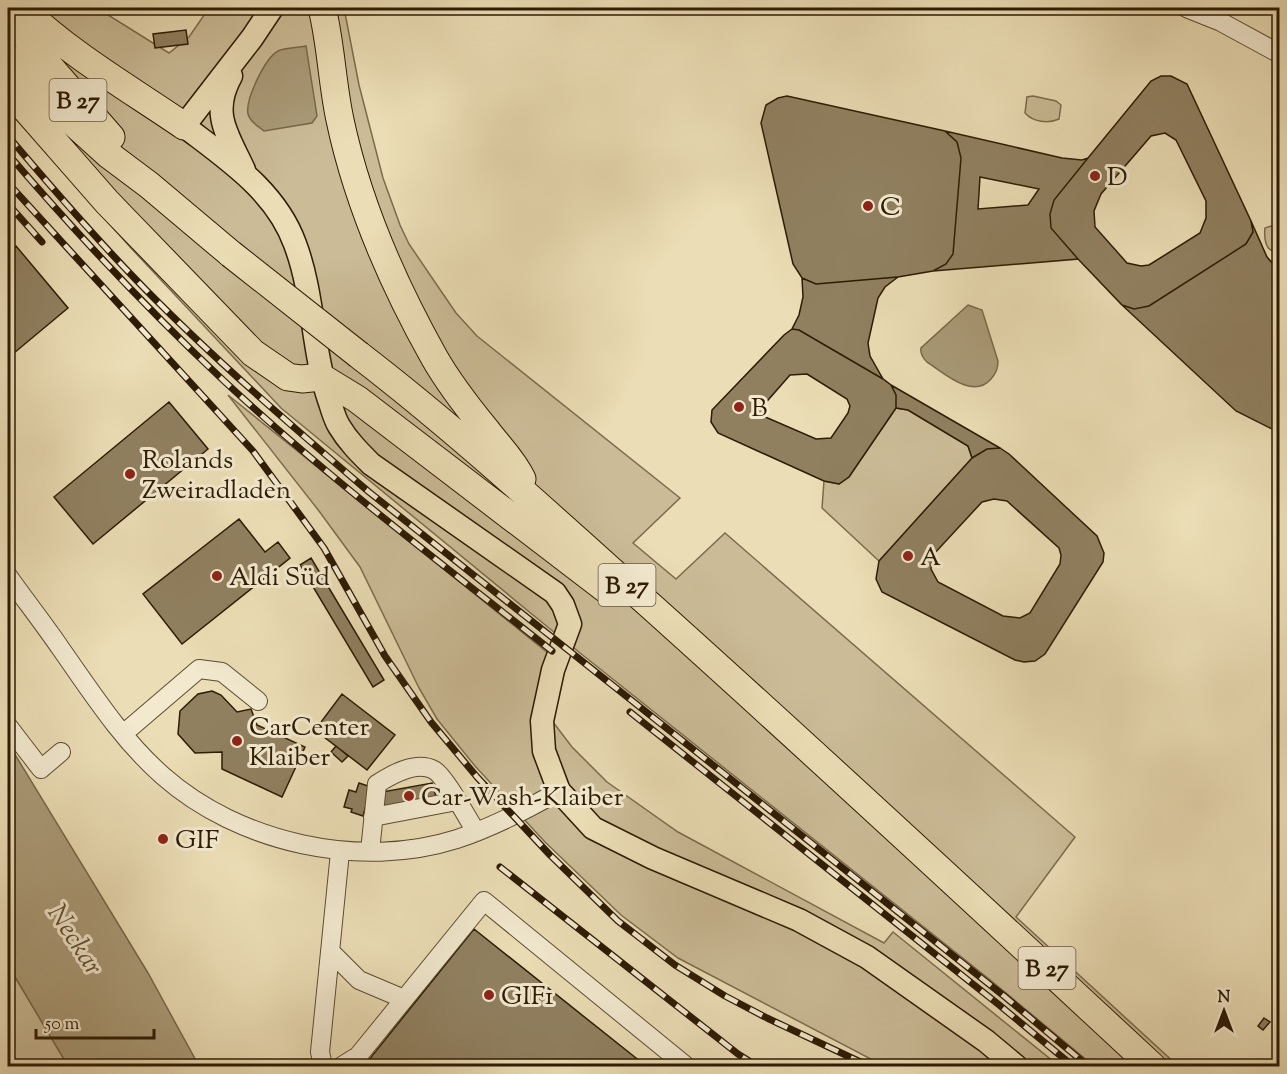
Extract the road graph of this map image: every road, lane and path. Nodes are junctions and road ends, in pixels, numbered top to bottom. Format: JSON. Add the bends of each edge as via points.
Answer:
{"nodes":[{"id":1,"x":22,"y":8,"type":"edge"},
{"id":2,"x":272,"y":8,"type":"edge"},
{"id":3,"x":322,"y":8,"type":"edge"},
{"id":4,"x":1186,"y":8,"type":"edge"},
{"id":5,"x":8,"y":14,"type":"edge"},
{"id":6,"x":252,"y":38,"type":"junction"},
{"id":7,"x":1280,"y":54,"type":"edge"},
{"id":8,"x":8,"y":57,"type":"edge"},
{"id":9,"x":8,"y":89,"type":"edge"},
{"id":10,"x":184,"y":126,"type":"junction"},
{"id":11,"x":246,"y":174,"type":"junction"},
{"id":12,"x":149,"y":185,"type":"junction"},
{"id":13,"x":321,"y":377,"type":"junction"},
{"id":14,"x":534,"y":502,"type":"junction"},
{"id":15,"x":8,"y":576,"type":"edge"},
{"id":16,"x":720,"y":668,"type":"junction"},
{"id":17,"x":258,"y":701,"type":"dead end"},
{"id":18,"x":8,"y":726,"type":"edge"},
{"id":19,"x":123,"y":734,"type":"junction"},
{"id":20,"x":61,"y":752,"type":"dead end"},
{"id":21,"x":559,"y":791,"type":"junction"},
{"id":22,"x":457,"y":801,"type":"junction"},
{"id":23,"x":373,"y":817,"type":"junction"},
{"id":24,"x":476,"y":832,"type":"junction"},
{"id":25,"x":370,"y":851,"type":"junction"},
{"id":26,"x":340,"y":852,"type":"junction"},
{"id":27,"x":330,"y":951,"type":"junction"},
{"id":28,"x":404,"y":999,"type":"junction"},
{"id":29,"x":323,"y":1066,"type":"edge"},
{"id":30,"x":342,"y":1066,"type":"edge"},
{"id":31,"x":686,"y":1066,"type":"edge"},
{"id":32,"x":1016,"y":1066,"type":"edge"},
{"id":33,"x":1152,"y":1066,"type":"edge"}],
"edges":[{"from":1,"to":10,"type":"highway","via":[[69,47]]},
{"from":2,"to":6,"type":"main road"},
{"from":3,"to":14,"type":"highway","via":[[349,159],[380,252],[436,361],[515,465]]},
{"from":4,"to":7,"type":"street"},
{"from":5,"to":12,"type":"highway","number":"B 27"},
{"from":6,"to":10,"type":"main road"},
{"from":6,"to":11,"type":"main road","via":[[222,91],[220,117]]},
{"from":8,"to":12,"type":"highway","number":"B 27","via":[[71,121]]},
{"from":9,"to":13,"type":"highway","via":[[123,219],[253,353],[288,377]]},
{"from":10,"to":11,"type":"main road"},
{"from":11,"to":13,"type":"main road","via":[[282,217],[295,243],[305,278]]},
{"from":12,"to":14,"type":"highway","number":"B 27","bridge":true,"via":[[404,389]]},
{"from":13,"to":16,"type":"highway","via":[[366,406],[649,624]]},
{"from":13,"to":21,"type":"main road","via":[[338,424],[371,464],[555,593],[563,605],[570,624],[553,670],[542,721],[544,751]]},
{"from":14,"to":16,"type":"highway","number":"B 27"},
{"from":15,"to":19,"type":"street"},
{"from":16,"to":33,"type":"highway","number":"B 27"},
{"from":17,"to":19,"type":"street","via":[[222,672],[198,669]]},
{"from":18,"to":20,"type":"street","via":[[41,769]]},
{"from":19,"to":26,"type":"street","via":[[163,776],[198,802],[241,826]]},
{"from":21,"to":24,"type":"street"},
{"from":21,"to":32,"type":"main road","via":[[593,828],[653,858],[800,920],[867,957]]},
{"from":22,"to":23,"type":"street"},
{"from":22,"to":23,"type":"street","via":[[435,770],[421,766],[393,774],[377,784]]},
{"from":22,"to":24,"type":"street"},
{"from":23,"to":25,"type":"street"},
{"from":24,"to":25,"type":"street","via":[[424,846]]},
{"from":25,"to":26,"type":"street"},
{"from":26,"to":27,"type":"street"},
{"from":27,"to":28,"type":"street","via":[[359,980]]},
{"from":27,"to":29,"type":"street","via":[[320,1052]]},
{"from":28,"to":30,"type":"street","via":[[358,1056]]},
{"from":28,"to":31,"type":"street","via":[[484,902]]}]}
